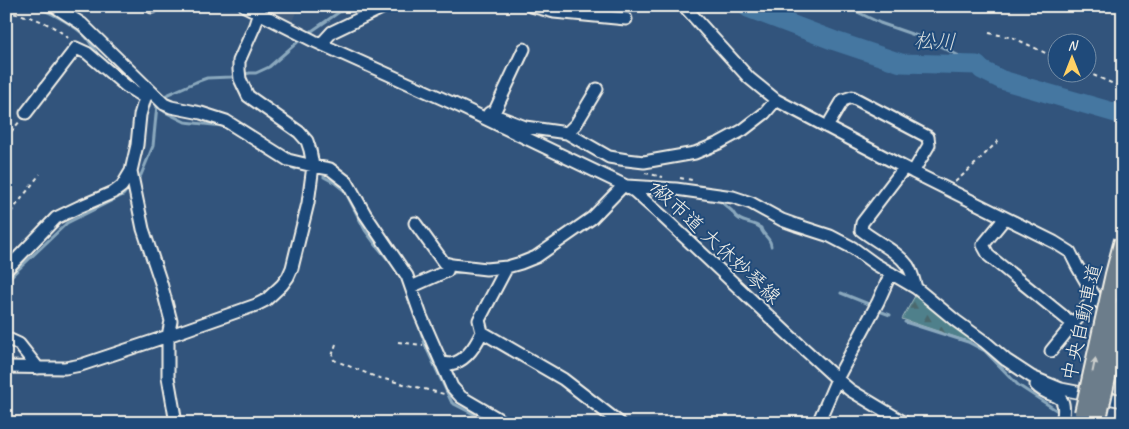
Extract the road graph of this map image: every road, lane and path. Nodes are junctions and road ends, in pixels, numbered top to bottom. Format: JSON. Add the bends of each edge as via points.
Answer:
{"nodes":[{"id":1,"x":54,"y":6,"type":"edge"},
{"id":2,"x":245,"y":6,"type":"edge"},
{"id":3,"x":386,"y":6,"type":"edge"},
{"id":4,"x":531,"y":6,"type":"edge"},
{"id":5,"x":684,"y":6,"type":"edge"},
{"id":6,"x":564,"y":9,"type":"edge"},
{"id":7,"x":260,"y":10,"type":"edge"},
{"id":8,"x":6,"y":12,"type":"edge"},
{"id":9,"x":626,"y":19,"type":"dead end"},
{"id":10,"x":989,"y":33,"type":"dead end"},
{"id":11,"x":318,"y":42,"type":"junction"},
{"id":12,"x":76,"y":48,"type":"junction"},
{"id":13,"x":524,"y":49,"type":"dead end"},
{"id":14,"x":1046,"y":53,"type":"edge"},
{"id":15,"x":1116,"y":73,"type":"dead end"},
{"id":16,"x":1096,"y":76,"type":"edge"},
{"id":17,"x":1123,"y":76,"type":"edge"},
{"id":18,"x":1123,"y":88,"type":"edge"},
{"id":19,"x":597,"y":89,"type":"dead end"},
{"id":20,"x":154,"y":98,"type":"junction"},
{"id":21,"x":776,"y":100,"type":"junction"},
{"id":22,"x":461,"y":107,"type":"junction"},
{"id":23,"x":26,"y":113,"type":"joint"},
{"id":24,"x":493,"y":115,"type":"junction"},
{"id":25,"x":827,"y":127,"type":"junction"},
{"id":26,"x":567,"y":133,"type":"junction"},
{"id":27,"x":6,"y":138,"type":"edge"},
{"id":28,"x":1001,"y":138,"type":"dead end"},
{"id":29,"x":312,"y":166,"type":"junction"},
{"id":30,"x":908,"y":170,"type":"junction"},
{"id":31,"x":40,"y":174,"type":"dead end"},
{"id":32,"x":132,"y":175,"type":"junction"},
{"id":33,"x":624,"y":185,"type":"junction"},
{"id":34,"x":947,"y":188,"type":"junction"},
{"id":35,"x":1006,"y":218,"type":"junction"},
{"id":36,"x":6,"y":219,"type":"edge"},
{"id":37,"x":414,"y":224,"type":"dead end"},
{"id":38,"x":1123,"y":240,"type":"edge"},
{"id":39,"x":449,"y":264,"type":"junction"},
{"id":40,"x":507,"y":267,"type":"junction"},
{"id":41,"x":6,"y":270,"type":"edge"},
{"id":42,"x":892,"y":273,"type":"junction"},
{"id":43,"x":411,"y":287,"type":"junction"},
{"id":44,"x":916,"y":288,"type":"junction"},
{"id":45,"x":1095,"y":297,"type":"junction"},
{"id":46,"x":1123,"y":306,"type":"edge"},
{"id":47,"x":1073,"y":324,"type":"junction"},
{"id":48,"x":1123,"y":328,"type":"edge"},
{"id":49,"x":482,"y":332,"type":"junction"},
{"id":50,"x":168,"y":336,"type":"junction"},
{"id":51,"x":6,"y":338,"type":"edge"},
{"id":52,"x":398,"y":342,"type":"dead end"},
{"id":53,"x":336,"y":344,"type":"dead end"},
{"id":54,"x":422,"y":345,"type":"dead end"},
{"id":55,"x":1051,"y":351,"type":"dead end"},
{"id":56,"x":441,"y":363,"type":"junction"},
{"id":57,"x":6,"y":367,"type":"edge"},
{"id":58,"x":38,"y":368,"type":"junction"},
{"id":59,"x":1032,"y":376,"type":"junction"},
{"id":60,"x":837,"y":379,"type":"junction"},
{"id":61,"x":442,"y":395,"type":"dead end"},
{"id":62,"x":1123,"y":401,"type":"edge"},
{"id":63,"x":904,"y":422,"type":"edge"},
{"id":64,"x":176,"y":423,"type":"edge"},
{"id":65,"x":503,"y":423,"type":"edge"},
{"id":66,"x":620,"y":423,"type":"edge"},
{"id":67,"x":818,"y":423,"type":"edge"},
{"id":68,"x":1062,"y":423,"type":"edge"}],
"edges":[{"from":1,"to":20,"type":"street","via":[[82,24]]},
{"from":2,"to":7,"type":"street"},
{"from":3,"to":11,"type":"street"},
{"from":4,"to":6,"type":"street"},
{"from":5,"to":21,"type":"street","via":[[749,78]]},
{"from":6,"to":9,"type":"street"},
{"from":7,"to":11,"type":"street","name":"1級市道 大休妙琴線"},
{"from":7,"to":29,"type":"street","via":[[239,61],[239,75],[248,96],[307,141]]},
{"from":8,"to":12,"type":"path","via":[[31,17],[50,26],[67,37]]},
{"from":10,"to":14,"type":"path","via":[[1014,38]]},
{"from":11,"to":22,"type":"street","name":"1級市道 大休妙琴線"},
{"from":12,"to":20,"type":"street","via":[[87,53],[126,86]]},
{"from":12,"to":23,"type":"street"},
{"from":13,"to":24,"type":"street"},
{"from":15,"to":17,"type":"path"},
{"from":16,"to":18,"type":"path"},
{"from":19,"to":26,"type":"street"},
{"from":20,"to":29,"type":"street","via":[[171,107],[226,121],[288,160]]},
{"from":20,"to":32,"type":"street","via":[[140,115]]},
{"from":21,"to":25,"type":"street"},
{"from":21,"to":26,"type":"street","via":[[743,130],[719,143],[695,153],[644,162],[609,157]]},
{"from":22,"to":24,"type":"street"},
{"from":22,"to":33,"type":"street","name":"1級市道 大休妙琴線"},
{"from":23,"to":27,"type":"path"},
{"from":24,"to":26,"type":"street","via":[[525,127]]},
{"from":25,"to":30,"type":"street"},
{"from":25,"to":30,"type":"street","via":[[843,100],[852,97],[928,137],[929,145]]},
{"from":28,"to":34,"type":"path"},
{"from":29,"to":43,"type":"street","via":[[330,169],[347,182]]},
{"from":29,"to":50,"type":"street","via":[[298,246],[292,268],[282,286],[256,305]]},
{"from":30,"to":34,"type":"street"},
{"from":30,"to":44,"type":"street","via":[[862,223],[861,230],[895,252],[909,267]]},
{"from":31,"to":36,"type":"path"},
{"from":32,"to":41,"type":"street","via":[[114,192],[56,218]]},
{"from":32,"to":50,"type":"street","via":[[143,229],[171,321]]},
{"from":33,"to":40,"type":"street","via":[[592,218],[568,235],[536,257]]},
{"from":33,"to":42,"type":"street","via":[[733,197],[782,220],[830,236]]},
{"from":33,"to":60,"type":"street","name":"1級市道 大休妙琴線","via":[[661,215]]},
{"from":34,"to":35,"type":"street"},
{"from":35,"to":45,"type":"street","via":[[1070,252]]},
{"from":35,"to":47,"type":"street","via":[[983,245],[989,256]]},
{"from":37,"to":39,"type":"street"},
{"from":46,"to":38,"type":"highway","name":"中央自動車道","one_way":true,"bridge":true,"via":[[1091,413],[1114,274]]},
{"from":39,"to":40,"type":"street","via":[[486,269]]},
{"from":39,"to":43,"type":"street","via":[[447,271]]},
{"from":40,"to":49,"type":"street","via":[[479,320]]},
{"from":42,"to":44,"type":"street"},
{"from":42,"to":60,"type":"street"},
{"from":43,"to":56,"type":"street"},
{"from":44,"to":59,"type":"street","via":[[1006,360]]},
{"from":45,"to":47,"type":"street"},
{"from":45,"to":48,"type":"street"},
{"from":47,"to":55,"type":"street"},
{"from":49,"to":56,"type":"street","via":[[462,359],[450,364]]},
{"from":49,"to":66,"type":"street","via":[[577,388]]},
{"from":50,"to":58,"type":"street","via":[[81,365]]},
{"from":50,"to":64,"type":"street","via":[[168,377]]},
{"from":51,"to":58,"type":"street","via":[[19,344]]},
{"from":52,"to":54,"type":"path"},
{"from":53,"to":61,"type":"path","via":[[334,360],[376,377]]},
{"from":56,"to":65,"type":"street","via":[[452,387],[461,397]]},
{"from":57,"to":58,"type":"street"},
{"from":59,"to":62,"type":"street","via":[[1061,389]]},
{"from":59,"to":68,"type":"street","via":[[1039,388],[1062,401]]},
{"from":60,"to":63,"type":"street","name":"1級市道 大休妙琴線"},
{"from":60,"to":67,"type":"street"}]}
